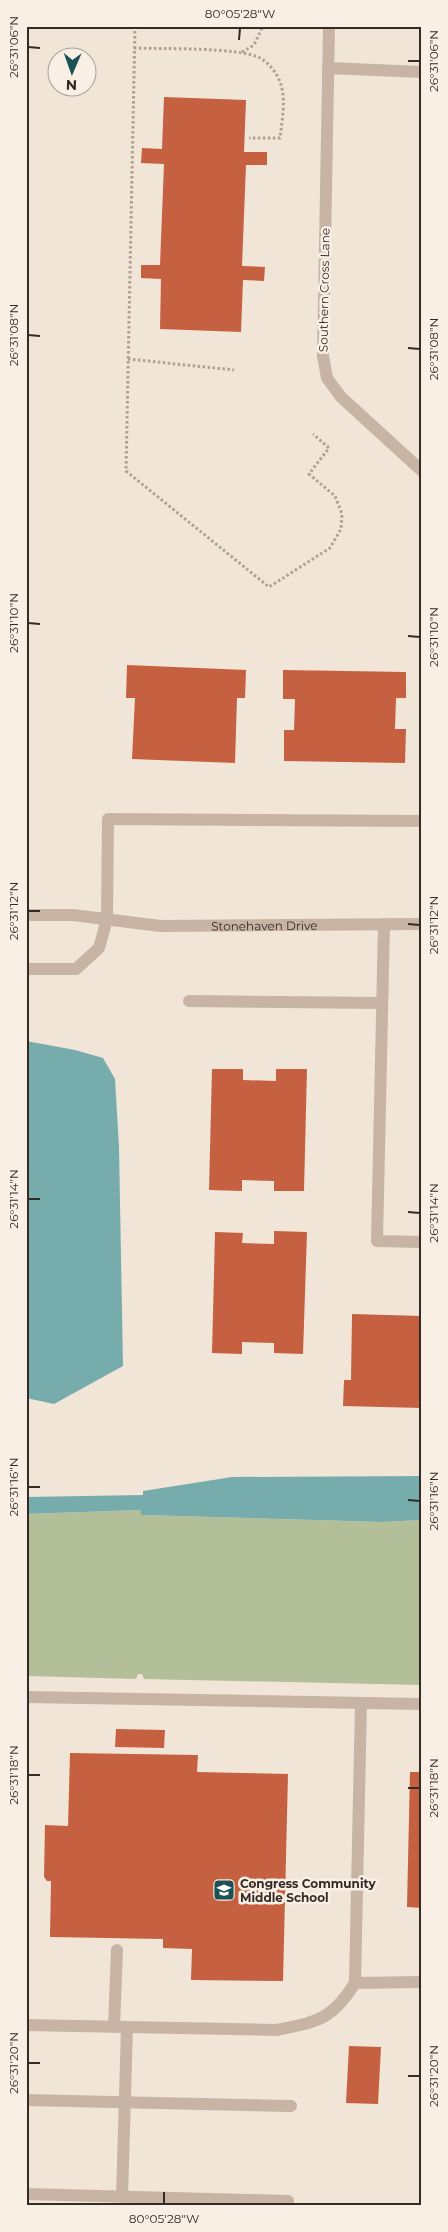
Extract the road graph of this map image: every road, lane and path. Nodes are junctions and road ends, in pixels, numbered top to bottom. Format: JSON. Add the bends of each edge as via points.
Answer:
{"nodes":[{"id":1,"x":134,"y":26,"type":"edge"},
{"id":2,"x":263,"y":26,"type":"edge"},
{"id":3,"x":329,"y":26,"type":"edge"},
{"id":4,"x":134,"y":48,"type":"junction"},
{"id":5,"x":242,"y":52,"type":"junction"},
{"id":6,"x":328,"y":68,"type":"junction"},
{"id":7,"x":422,"y":72,"type":"edge"},
{"id":8,"x":249,"y":138,"type":"dead end"},
{"id":9,"x":128,"y":359,"type":"junction"},
{"id":10,"x":234,"y":370,"type":"dead end"},
{"id":11,"x":313,"y":434,"type":"dead end"},
{"id":12,"x":422,"y":471,"type":"edge"},
{"id":13,"x":422,"y":821,"type":"edge"},
{"id":14,"x":26,"y":915,"type":"edge"},
{"id":15,"x":107,"y":920,"type":"junction"},
{"id":16,"x":384,"y":924,"type":"junction"},
{"id":17,"x":422,"y":924,"type":"edge"},
{"id":18,"x":26,"y":969,"type":"edge"},
{"id":19,"x":189,"y":1001,"type":"dead end"},
{"id":20,"x":382,"y":1003,"type":"junction"},
{"id":21,"x":422,"y":1242,"type":"edge"},
{"id":22,"x":26,"y":1697,"type":"edge"},
{"id":23,"x":361,"y":1703,"type":"junction"},
{"id":24,"x":422,"y":1704,"type":"edge"},
{"id":25,"x":117,"y":1950,"type":"dead end"},
{"id":26,"x":422,"y":1982,"type":"edge"},
{"id":27,"x":355,"y":1983,"type":"junction"},
{"id":28,"x":26,"y":2025,"type":"edge"},
{"id":29,"x":120,"y":2027,"type":"junction"},
{"id":30,"x":26,"y":2100,"type":"edge"},
{"id":31,"x":125,"y":2102,"type":"junction"},
{"id":32,"x":291,"y":2106,"type":"dead end"},
{"id":33,"x":26,"y":2194,"type":"edge"},
{"id":34,"x":122,"y":2197,"type":"junction"},
{"id":35,"x":288,"y":2201,"type":"dead end"}],
"edges":[{"from":1,"to":4,"type":"path"},
{"from":2,"to":5,"type":"path","via":[[254,45]]},
{"from":3,"to":6,"type":"street","name":"Southern Cross Lane"},
{"from":4,"to":5,"type":"path"},
{"from":4,"to":9,"type":"path"},
{"from":5,"to":8,"type":"path","via":[[270,65],[281,84],[280,138]]},
{"from":6,"to":7,"type":"street"},
{"from":6,"to":12,"type":"street","name":"Southern Cross Lane","via":[[323,356],[327,378],[340,397]]},
{"from":9,"to":10,"type":"path"},
{"from":9,"to":11,"type":"path","via":[[126,471],[269,587],[330,548],[341,529],[342,514],[335,496],[309,474],[329,448]]},
{"from":13,"to":15,"type":"street","via":[[108,820]]},
{"from":14,"to":15,"type":"street","name":"Stonehaven Drive","via":[[73,915]]},
{"from":15,"to":16,"type":"street","name":"Stonehaven Drive","via":[[160,926]]},
{"from":15,"to":18,"type":"street","via":[[99,948],[76,969]]},
{"from":16,"to":17,"type":"street","name":"Stonehaven Drive"},
{"from":16,"to":20,"type":"street"},
{"from":19,"to":20,"type":"street"},
{"from":20,"to":21,"type":"street","via":[[377,1241]]},
{"from":22,"to":23,"type":"street"},
{"from":23,"to":24,"type":"street"},
{"from":23,"to":27,"type":"street"},
{"from":25,"to":29,"type":"street"},
{"from":26,"to":27,"type":"street"},
{"from":27,"to":29,"type":"street","via":[[328,2016],[308,2024],[276,2030]]},
{"from":28,"to":29,"type":"street"},
{"from":29,"to":31,"type":"street"},
{"from":30,"to":31,"type":"street"},
{"from":31,"to":32,"type":"street"},
{"from":31,"to":34,"type":"street"},
{"from":33,"to":34,"type":"street"},
{"from":34,"to":35,"type":"street"}]}
